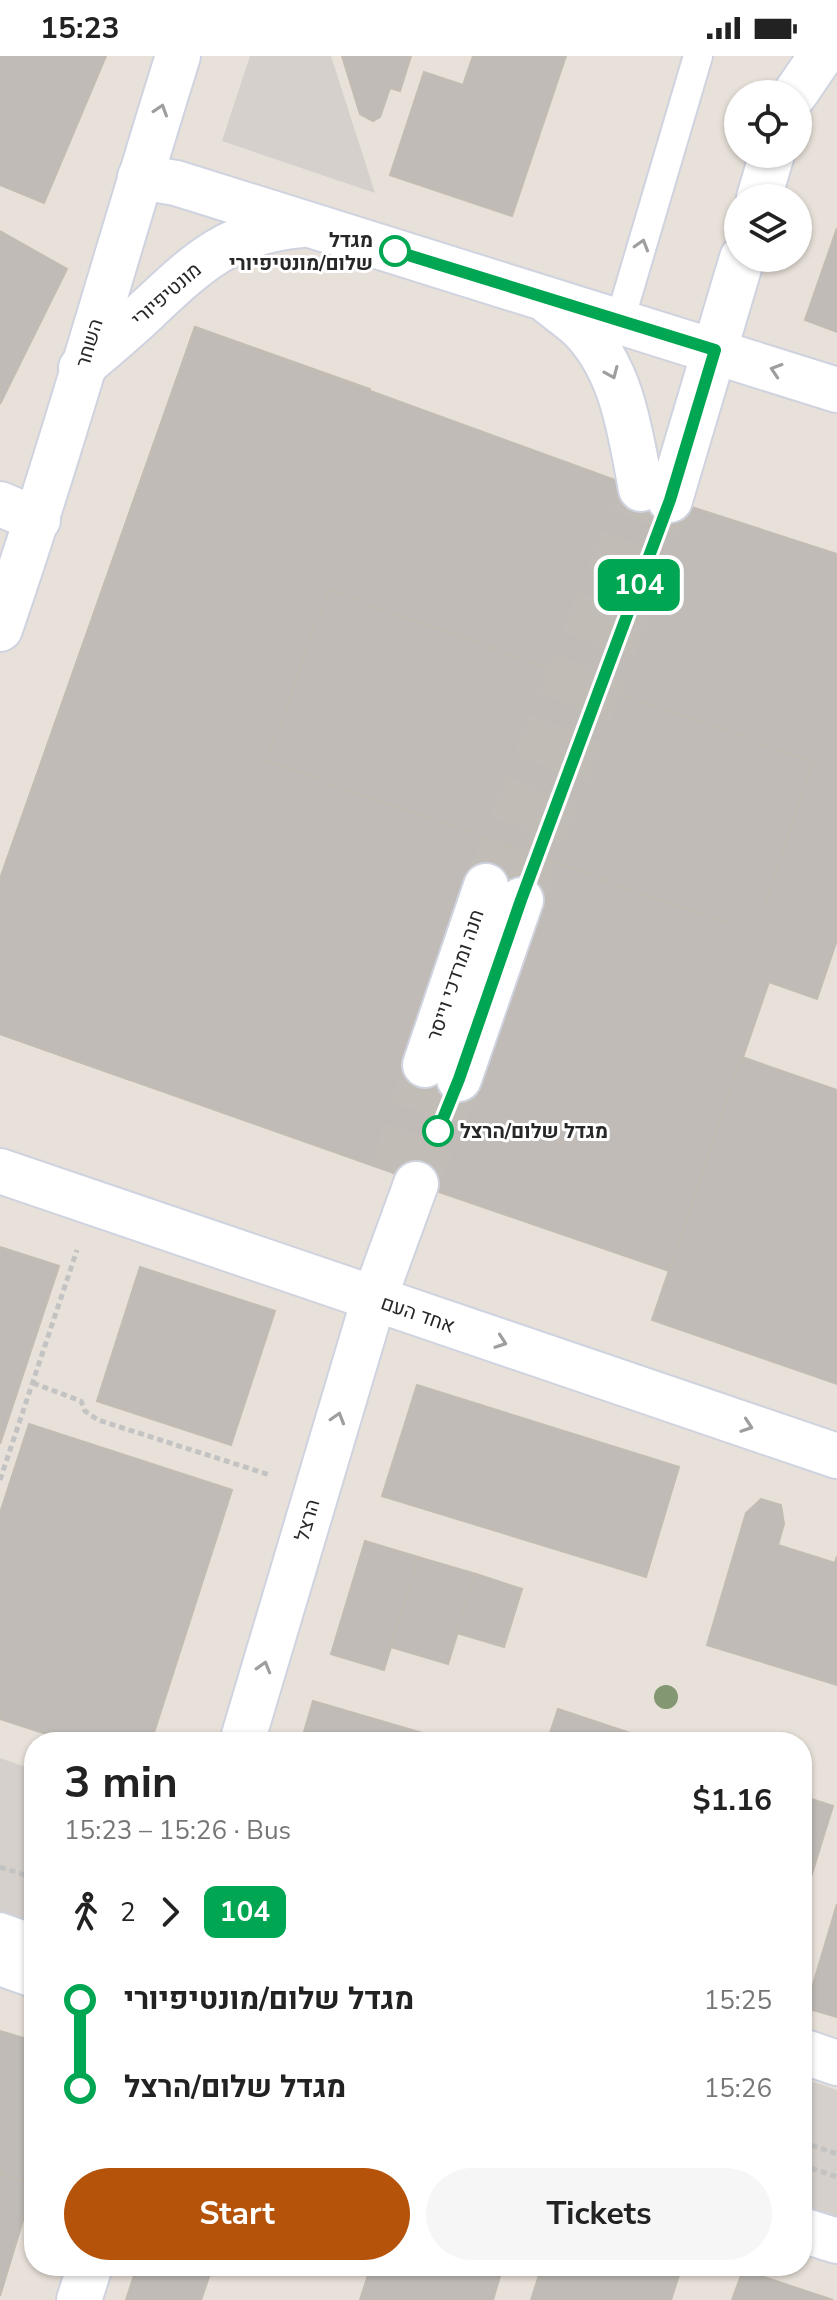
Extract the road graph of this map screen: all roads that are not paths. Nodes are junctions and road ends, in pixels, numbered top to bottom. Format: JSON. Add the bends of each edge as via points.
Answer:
{"nodes":[{"id":1,"x":178,"y":56,"type":"edge"},
{"id":2,"x":698,"y":56,"type":"edge"},
{"id":3,"x":821,"y":56,"type":"edge"},
{"id":4,"x":805,"y":80,"type":"edge"},
{"id":5,"x":153,"y":175,"type":"junction"},
{"id":6,"x":307,"y":224,"type":"junction"},
{"id":7,"x":738,"y":272,"type":"edge"},
{"id":8,"x":541,"y":296,"type":"junction"},
{"id":9,"x":620,"y":320,"type":"junction"},
{"id":10,"x":715,"y":350,"type":"junction"},
{"id":11,"x":81,"y":368,"type":"junction"},
{"id":12,"x":837,"y":390,"type":"edge"},
{"id":13,"x":19,"y":512,"type":"edge"},
{"id":14,"x":0,"y":629,"type":"edge"},
{"id":15,"x":503,"y":893,"type":"tunnel mouth"},
{"id":16,"x":442,"y":1072,"type":"tunnel mouth"},
{"id":17,"x":0,"y":1171,"type":"edge"},
{"id":18,"x":404,"y":1178,"type":"tunnel mouth"},
{"id":19,"x":374,"y":1299,"type":"junction"},
{"id":20,"x":837,"y":1456,"type":"edge"},
{"id":21,"x":245,"y":1732,"type":"edge"},
{"id":22,"x":0,"y":1927,"type":"edge"},
{"id":23,"x":24,"y":1935,"type":"edge"},
{"id":24,"x":0,"y":1963,"type":"edge"},
{"id":25,"x":24,"y":1971,"type":"edge"},
{"id":26,"x":812,"y":2054,"type":"edge"},
{"id":27,"x":837,"y":2063,"type":"edge"},
{"id":28,"x":812,"y":2233,"type":"edge"},
{"id":29,"x":837,"y":2241,"type":"edge"},
{"id":30,"x":87,"y":2276,"type":"edge"},
{"id":31,"x":79,"y":2300,"type":"edge"}],
"edges":[{"from":5,"to":1,"type":"street","name":"השחר","one_way":true},
{"from":9,"to":2,"type":"lane","one_way":true},
{"from":3,"to":4,"type":"street"},
{"from":5,"to":6,"type":"street","name":"מונטיפיורי"},
{"from":5,"to":11,"type":"street","name":"השחר"},
{"from":6,"to":8,"type":"street","name":"מונטיפיורי"},
{"from":6,"to":11,"type":"street","name":"מונטיפיורי","via":[[242,237],[209,257]]},
{"from":7,"to":10,"type":"street"},
{"from":8,"to":9,"type":"street","name":"מונטיפיורי"},
{"from":8,"to":10,"type":"street","one_way":true,"via":[[580,328],[606,361],[656,494]]},
{"from":9,"to":10,"type":"street","name":"מונטיפיורי"},
{"from":12,"to":10,"type":"street","name":"מונטיפיורי","one_way":true},
{"from":11,"to":13,"type":"street","name":"השחר"},
{"from":13,"to":14,"type":"street","name":"השחר"},
{"from":15,"to":16,"type":"street","name":"חנה ומרדכי וייסר"},
{"from":17,"to":19,"type":"street","name":"אחד העם"},
{"from":18,"to":19,"type":"street","via":[[372,1248]]},
{"from":19,"to":20,"type":"street","name":"אחד העם","one_way":true},
{"from":21,"to":19,"type":"street","name":"הרצל","one_way":true},
{"from":22,"to":23,"type":"lane"},
{"from":24,"to":25,"type":"street"},
{"from":26,"to":27,"type":"street"},
{"from":28,"to":29,"type":"street"},
{"from":30,"to":31,"type":"street"}]}
